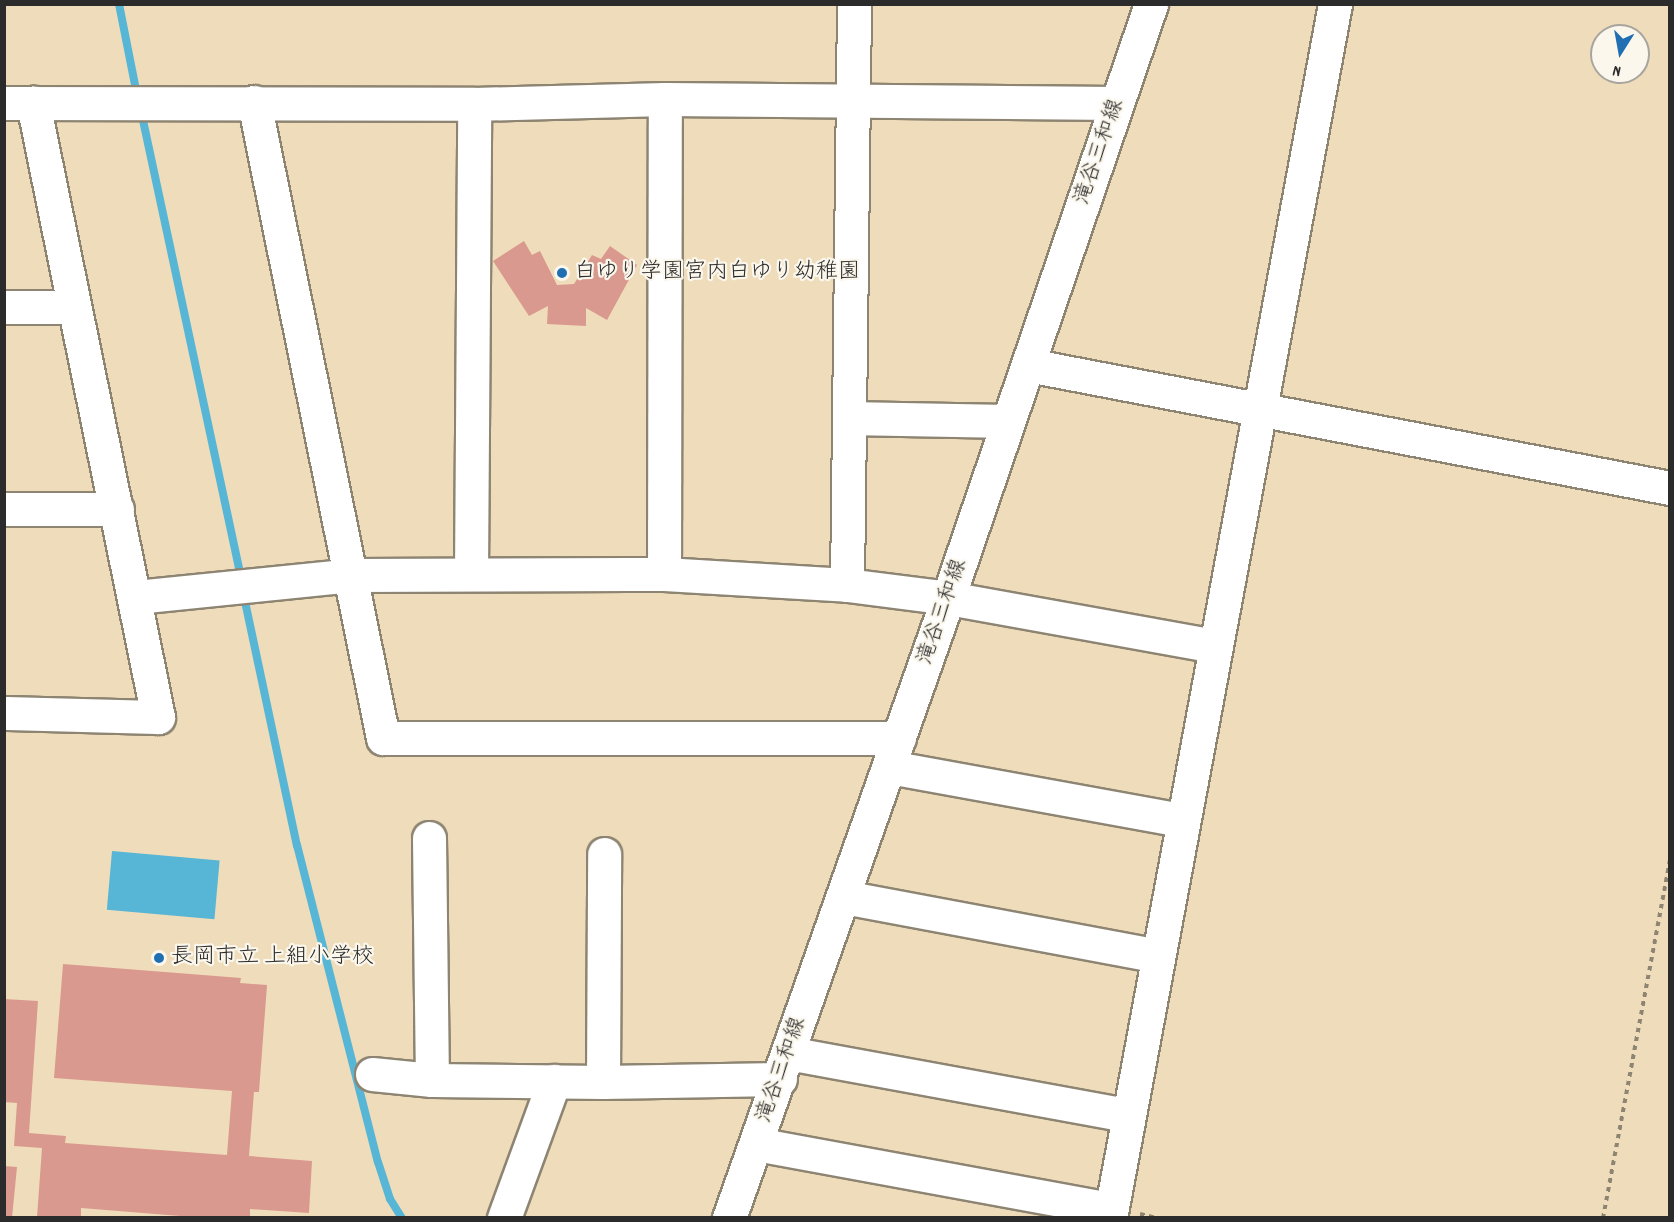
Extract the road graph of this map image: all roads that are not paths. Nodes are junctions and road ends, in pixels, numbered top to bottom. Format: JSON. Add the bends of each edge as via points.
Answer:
{"nodes":[{"id":1,"x":854,"y":4,"type":"edge"},
{"id":2,"x":1151,"y":4,"type":"edge"},
{"id":3,"x":1335,"y":4,"type":"edge"},
{"id":4,"x":665,"y":99,"type":"junction"},
{"id":5,"x":254,"y":102,"type":"junction"},
{"id":6,"x":852,"y":102,"type":"junction"},
{"id":7,"x":19,"y":103,"type":"edge"},
{"id":8,"x":1117,"y":103,"type":"junction"},
{"id":9,"x":474,"y":104,"type":"junction"},
{"id":10,"x":4,"y":307,"type":"edge"},
{"id":11,"x":72,"y":307,"type":"junction"},
{"id":12,"x":1028,"y":365,"type":"junction"},
{"id":13,"x":1260,"y":409,"type":"junction"},
{"id":14,"x":850,"y":418,"type":"junction"},
{"id":15,"x":1006,"y":421,"type":"junction"},
{"id":16,"x":1670,"y":488,"type":"edge"},
{"id":17,"x":4,"y":509,"type":"edge"},
{"id":18,"x":117,"y":509,"type":"junction"},
{"id":19,"x":471,"y":574,"type":"junction"},
{"id":20,"x":664,"y":574,"type":"junction"},
{"id":21,"x":352,"y":575,"type":"junction"},
{"id":22,"x":847,"y":585,"type":"junction"},
{"id":23,"x":136,"y":597,"type":"junction"},
{"id":24,"x":948,"y":598,"type":"junction"},
{"id":25,"x":1214,"y":646,"type":"junction"},
{"id":26,"x":4,"y":713,"type":"edge"},
{"id":27,"x":894,"y":752,"type":"junction"},
{"id":28,"x":1181,"y":820,"type":"junction"},
{"id":29,"x":429,"y":838,"type":"dead end"},
{"id":30,"x":604,"y":854,"type":"dead end"},
{"id":31,"x":844,"y":897,"type":"junction"},
{"id":32,"x":1155,"y":955,"type":"junction"},
{"id":33,"x":784,"y":1066,"type":"junction"},
{"id":34,"x":372,"y":1074,"type":"dead end"},
{"id":35,"x":432,"y":1080,"type":"junction"},
{"id":36,"x":554,"y":1080,"type":"junction"},
{"id":37,"x":603,"y":1082,"type":"junction"},
{"id":38,"x":1126,"y":1115,"type":"junction"},
{"id":39,"x":756,"y":1144,"type":"junction"},
{"id":40,"x":1110,"y":1213,"type":"edge"},
{"id":41,"x":504,"y":1218,"type":"edge"},
{"id":42,"x":729,"y":1218,"type":"edge"}],
"edges":[{"from":1,"to":6,"type":"street"},
{"from":2,"to":8,"type":"street","name":"滝谷三和線"},
{"from":3,"to":13,"type":"street"},
{"from":4,"to":6,"type":"street"},
{"from":4,"to":9,"type":"street"},
{"from":4,"to":20,"type":"street"},
{"from":5,"to":7,"type":"street"},
{"from":5,"to":9,"type":"street"},
{"from":5,"to":21,"type":"street"},
{"from":6,"to":8,"type":"street"},
{"from":6,"to":14,"type":"street"},
{"from":7,"to":11,"type":"street"},
{"from":8,"to":12,"type":"street","name":"滝谷三和線"},
{"from":9,"to":19,"type":"street"},
{"from":10,"to":11,"type":"street"},
{"from":11,"to":18,"type":"street"},
{"from":12,"to":13,"type":"street"},
{"from":12,"to":15,"type":"street","name":"滝谷三和線"},
{"from":13,"to":16,"type":"street"},
{"from":13,"to":25,"type":"street"},
{"from":14,"to":15,"type":"street"},
{"from":14,"to":22,"type":"street"},
{"from":15,"to":24,"type":"street","name":"滝谷三和線"},
{"from":17,"to":18,"type":"street"},
{"from":18,"to":23,"type":"street"},
{"from":19,"to":20,"type":"street"},
{"from":19,"to":21,"type":"street"},
{"from":20,"to":22,"type":"street"},
{"from":21,"to":23,"type":"street"},
{"from":21,"to":27,"type":"street","via":[[383,738]]},
{"from":22,"to":24,"type":"street"},
{"from":23,"to":26,"type":"street","via":[[158,717]]},
{"from":24,"to":25,"type":"street"},
{"from":24,"to":27,"type":"street","name":"滝谷三和線"},
{"from":25,"to":28,"type":"street"},
{"from":27,"to":28,"type":"street"},
{"from":27,"to":31,"type":"street","name":"滝谷三和線"},
{"from":28,"to":32,"type":"street"},
{"from":29,"to":35,"type":"street"},
{"from":30,"to":37,"type":"street"},
{"from":31,"to":32,"type":"street"},
{"from":31,"to":33,"type":"street","name":"滝谷三和線"},
{"from":32,"to":38,"type":"street"},
{"from":33,"to":37,"type":"street"},
{"from":33,"to":38,"type":"street"},
{"from":33,"to":39,"type":"street","name":"滝谷三和線"},
{"from":34,"to":35,"type":"street"},
{"from":35,"to":36,"type":"street"},
{"from":36,"to":37,"type":"street"},
{"from":36,"to":41,"type":"street"},
{"from":38,"to":40,"type":"street"},
{"from":39,"to":40,"type":"street"},
{"from":39,"to":42,"type":"street","name":"滝谷三和線"}]}
